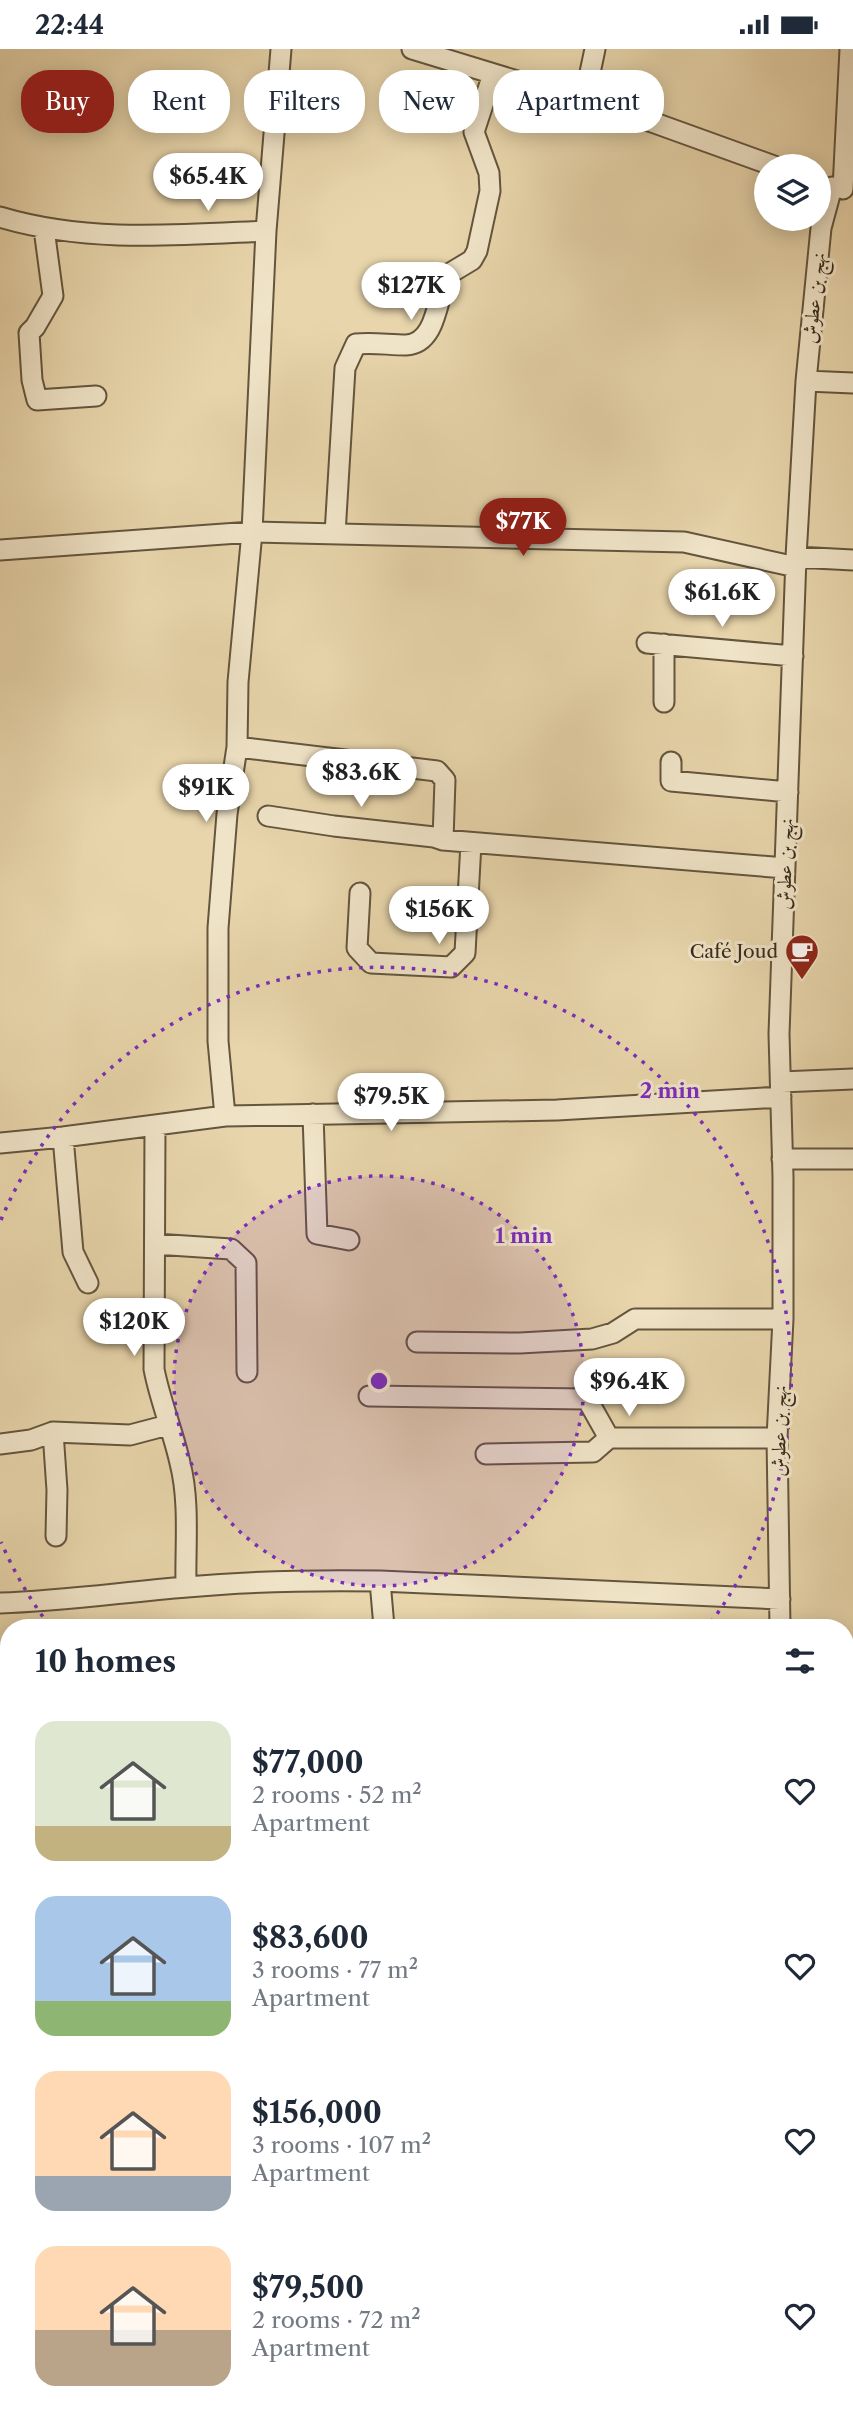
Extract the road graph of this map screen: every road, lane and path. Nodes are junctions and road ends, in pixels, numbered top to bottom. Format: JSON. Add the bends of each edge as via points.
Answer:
{"nodes":[{"id":1,"x":281,"y":49,"type":"edge"},
{"id":2,"x":412,"y":49,"type":"edge"},
{"id":3,"x":595,"y":49,"type":"edge"},
{"id":4,"x":850,"y":49,"type":"edge"},
{"id":5,"x":591,"y":70,"type":"edge"},
{"id":6,"x":493,"y":74,"type":"joint"},
{"id":7,"x":664,"y":126,"type":"edge"},
{"id":8,"x":754,"y":159,"type":"edge"},
{"id":9,"x":837,"y":187,"type":"edge"},
{"id":10,"x":0,"y":217,"type":"edge"},
{"id":11,"x":44,"y":229,"type":"junction"},
{"id":12,"x":266,"y":231,"type":"junction"},
{"id":13,"x":806,"y":381,"type":"junction"},
{"id":14,"x":853,"y":383,"type":"edge"},
{"id":15,"x":96,"y":396,"type":"dead end"},
{"id":16,"x":252,"y":532,"type":"junction"},
{"id":17,"x":335,"y":534,"type":"junction"},
{"id":18,"x":0,"y":550,"type":"edge"},
{"id":19,"x":853,"y":560,"type":"edge"},
{"id":20,"x":796,"y":562,"type":"junction"},
{"id":21,"x":793,"y":656,"type":"junction"},
{"id":22,"x":664,"y":702,"type":"dead end"},
{"id":23,"x":237,"y":747,"type":"junction"},
{"id":24,"x":671,"y":762,"type":"dead end"},
{"id":25,"x":788,"y":792,"type":"junction"},
{"id":26,"x":268,"y":816,"type":"dead end"},
{"id":27,"x":443,"y":841,"type":"junction"},
{"id":28,"x":471,"y":843,"type":"junction"},
{"id":29,"x":785,"y":868,"type":"junction"},
{"id":30,"x":360,"y":893,"type":"dead end"},
{"id":31,"x":853,"y":1079,"type":"edge"},
{"id":32,"x":781,"y":1090,"type":"junction"},
{"id":33,"x":313,"y":1114,"type":"junction"},
{"id":34,"x":225,"y":1117,"type":"junction"},
{"id":35,"x":155,"y":1125,"type":"junction"},
{"id":36,"x":62,"y":1137,"type":"junction"},
{"id":37,"x":0,"y":1143,"type":"edge"},
{"id":38,"x":782,"y":1159,"type":"junction"},
{"id":39,"x":853,"y":1159,"type":"edge"},
{"id":40,"x":349,"y":1240,"type":"dead end"},
{"id":41,"x":155,"y":1244,"type":"junction"},
{"id":42,"x":88,"y":1283,"type":"dead end"},
{"id":43,"x":783,"y":1319,"type":"junction"},
{"id":44,"x":417,"y":1342,"type":"dead end"},
{"id":45,"x":247,"y":1372,"type":"dead end"},
{"id":46,"x":369,"y":1396,"type":"dead end"},
{"id":47,"x":169,"y":1425,"type":"junction"},
{"id":48,"x":53,"y":1433,"type":"junction"},
{"id":49,"x":609,"y":1438,"type":"junction"},
{"id":50,"x":777,"y":1438,"type":"junction"},
{"id":51,"x":0,"y":1444,"type":"edge"},
{"id":52,"x":485,"y":1454,"type":"dead end"},
{"id":53,"x":56,"y":1536,"type":"dead end"},
{"id":54,"x":380,"y":1581,"type":"junction"},
{"id":55,"x":186,"y":1587,"type":"junction"},
{"id":56,"x":780,"y":1599,"type":"junction"},
{"id":57,"x":0,"y":1603,"type":"edge"},
{"id":58,"x":383,"y":1619,"type":"edge"},
{"id":59,"x":780,"y":1619,"type":"edge"}],
"edges":[{"from":1,"to":12,"type":"street"},
{"from":2,"to":6,"type":"street"},
{"from":3,"to":5,"type":"street"},
{"from":4,"to":9,"type":"street","name":"نهج بن عطوش"},
{"from":6,"to":17,"type":"street","via":[[474,132],[489,191],[477,251],[472,260],[447,275],[429,332],[421,341],[356,344],[345,367]]},
{"from":7,"to":8,"type":"street"},
{"from":9,"to":13,"type":"street","name":"نهج بن عطوش","via":[[821,227]]},
{"from":10,"to":11,"type":"street"},
{"from":11,"to":12,"type":"street","via":[[143,236]]},
{"from":11,"to":15,"type":"street","via":[[53,296],[29,333],[37,400]]},
{"from":12,"to":16,"type":"street"},
{"from":13,"to":14,"type":"street"},
{"from":13,"to":20,"type":"street","name":"نهج بن عطوش"},
{"from":16,"to":17,"type":"street"},
{"from":16,"to":18,"type":"street"},
{"from":16,"to":23,"type":"street","via":[[238,682]]},
{"from":17,"to":20,"type":"street","via":[[684,542]]},
{"from":19,"to":20,"type":"street"},
{"from":20,"to":21,"type":"street","name":"نهج بن عطوش"},
{"from":21,"to":22,"type":"street","via":[[656,644]]},
{"from":21,"to":25,"type":"street","name":"نهج بن عطوش"},
{"from":23,"to":27,"type":"street","via":[[437,771],[445,780]]},
{"from":23,"to":34,"type":"street","via":[[218,928],[218,1041]]},
{"from":24,"to":25,"type":"street","via":[[671,781]]},
{"from":25,"to":29,"type":"street","name":"نهج بن عطوش"},
{"from":26,"to":27,"type":"street"},
{"from":27,"to":28,"type":"street"},
{"from":28,"to":29,"type":"street"},
{"from":28,"to":30,"type":"street","via":[[465,953],[451,967],[370,963],[357,948]]},
{"from":29,"to":32,"type":"street","name":"نهج بن عطوش"},
{"from":31,"to":32,"type":"street"},
{"from":32,"to":33,"type":"street","via":[[557,1109]]},
{"from":32,"to":38,"type":"street","name":"نهج بن عطوش"},
{"from":33,"to":34,"type":"street"},
{"from":33,"to":40,"type":"street","via":[[317,1234]]},
{"from":34,"to":35,"type":"street"},
{"from":35,"to":36,"type":"street"},
{"from":35,"to":41,"type":"street"},
{"from":36,"to":37,"type":"street"},
{"from":36,"to":42,"type":"street","via":[[73,1252]]},
{"from":38,"to":39,"type":"street"},
{"from":38,"to":43,"type":"street","name":"نهج بن عطوش"},
{"from":41,"to":45,"type":"street","via":[[231,1249],[246,1263]]},
{"from":41,"to":47,"type":"street","via":[[155,1369]]},
{"from":43,"to":44,"type":"street","via":[[635,1319],[592,1339]]},
{"from":43,"to":50,"type":"street","name":"نهج بن عطوش"},
{"from":46,"to":49,"type":"street","via":[[587,1399]]},
{"from":47,"to":48,"type":"street","via":[[130,1435]]},
{"from":47,"to":55,"type":"street","via":[[184,1486]]},
{"from":48,"to":51,"type":"street"},
{"from":48,"to":53,"type":"street"},
{"from":49,"to":50,"type":"street"},
{"from":49,"to":52,"type":"street","via":[[593,1452]]},
{"from":50,"to":56,"type":"street","name":"نهج بن عطوش"},
{"from":54,"to":55,"type":"street","via":[[297,1580]]},
{"from":54,"to":56,"type":"street"},
{"from":54,"to":58,"type":"street"},
{"from":55,"to":57,"type":"street"},
{"from":56,"to":59,"type":"street","name":"نهج بن عطوش"}]}
